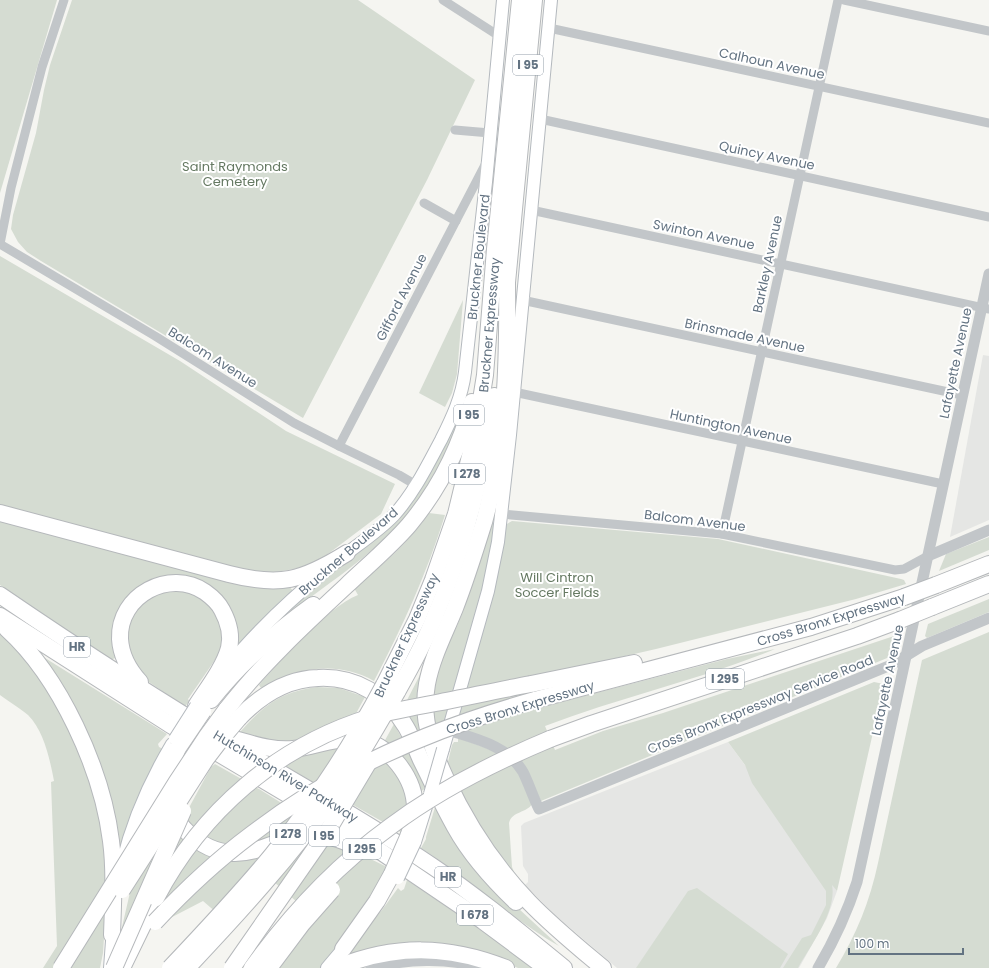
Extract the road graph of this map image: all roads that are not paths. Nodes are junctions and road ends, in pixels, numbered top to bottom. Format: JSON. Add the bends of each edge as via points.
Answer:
{"nodes":[{"id":1,"x":64,"y":0,"type":"edge"},
{"id":2,"x":443,"y":0,"type":"edge"},
{"id":3,"x":503,"y":0,"type":"edge"},
{"id":4,"x":520,"y":0,"type":"edge"},
{"id":5,"x":534,"y":0,"type":"edge"},
{"id":6,"x":551,"y":0,"type":"edge"},
{"id":7,"x":838,"y":0,"type":"edge"},
{"id":8,"x":844,"y":0,"type":"edge"},
{"id":9,"x":549,"y":28,"type":"junction"},
{"id":10,"x":989,"y":31,"type":"edge"},
{"id":11,"x":499,"y":36,"type":"junction"},
{"id":12,"x":819,"y":86,"type":"junction"},
{"id":13,"x":540,"y":119,"type":"junction"},
{"id":14,"x":989,"y":123,"type":"edge"},
{"id":15,"x":455,"y":130,"type":"dead end"},
{"id":16,"x":490,"y":133,"type":"junction"},
{"id":17,"x":487,"y":160,"type":"junction"},
{"id":18,"x":800,"y":175,"type":"junction"},
{"id":19,"x":424,"y":203,"type":"dead end"},
{"id":20,"x":531,"y":210,"type":"junction"},
{"id":21,"x":989,"y":217,"type":"edge"},
{"id":22,"x":456,"y":221,"type":"junction"},
{"id":23,"x":0,"y":244,"type":"edge"},
{"id":24,"x":495,"y":249,"type":"junction"},
{"id":25,"x":780,"y":264,"type":"junction"},
{"id":26,"x":989,"y":274,"type":"edge"},
{"id":27,"x":507,"y":283,"type":"junction"},
{"id":28,"x":522,"y":300,"type":"junction"},
{"id":29,"x":985,"y":309,"type":"edge"},
{"id":30,"x":762,"y":352,"type":"junction"},
{"id":31,"x":514,"y":392,"type":"junction"},
{"id":32,"x":962,"y":395,"type":"junction"},
{"id":33,"x":743,"y":442,"type":"junction"},
{"id":34,"x":339,"y":446,"type":"junction"},
{"id":35,"x":943,"y":484,"type":"junction"},
{"id":36,"x":416,"y":485,"type":"junction"},
{"id":37,"x":0,"y":512,"type":"edge"},
{"id":38,"x":502,"y":514,"type":"junction"},
{"id":39,"x":989,"y":530,"type":"edge"},
{"id":40,"x":722,"y":534,"type":"junction"},
{"id":41,"x":346,"y":553,"type":"junction"},
{"id":42,"x":379,"y":556,"type":"junction"},
{"id":43,"x":928,"y":556,"type":"junction"},
{"id":44,"x":989,"y":564,"type":"edge"},
{"id":45,"x":989,"y":584,"type":"edge"},
{"id":46,"x":989,"y":590,"type":"edge"},
{"id":47,"x":0,"y":595,"type":"edge"},
{"id":48,"x":932,"y":607,"type":"junction"},
{"id":49,"x":0,"y":616,"type":"edge"},
{"id":50,"x":989,"y":618,"type":"edge"},
{"id":51,"x":0,"y":622,"type":"edge"},
{"id":52,"x":798,"y":631,"type":"junction"},
{"id":53,"x":906,"y":656,"type":"junction"},
{"id":54,"x":394,"y":690,"type":"junction"},
{"id":55,"x":156,"y":697,"type":"junction"},
{"id":56,"x":200,"y":708,"type":"junction"},
{"id":57,"x":233,"y":714,"type":"junction"},
{"id":58,"x":448,"y":730,"type":"junction"},
{"id":59,"x":213,"y":732,"type":"junction"},
{"id":60,"x":175,"y":746,"type":"junction"},
{"id":61,"x":500,"y":762,"type":"junction"},
{"id":62,"x":411,"y":839,"type":"junction"},
{"id":63,"x":425,"y":882,"type":"junction"},
{"id":64,"x":112,"y":935,"type":"junction"},
{"id":65,"x":343,"y":949,"type":"joint"},
{"id":66,"x":61,"y":968,"type":"edge"},
{"id":67,"x":72,"y":968,"type":"edge"},
{"id":68,"x":110,"y":968,"type":"edge"},
{"id":69,"x":114,"y":968,"type":"edge"},
{"id":70,"x":122,"y":968,"type":"edge"},
{"id":71,"x":170,"y":968,"type":"edge"},
{"id":72,"x":187,"y":968,"type":"edge"},
{"id":73,"x":232,"y":968,"type":"edge"},
{"id":74,"x":252,"y":968,"type":"edge"},
{"id":75,"x":269,"y":968,"type":"edge"},
{"id":76,"x":327,"y":968,"type":"edge"},
{"id":77,"x":336,"y":968,"type":"edge"},
{"id":78,"x":372,"y":968,"type":"edge"},
{"id":79,"x":482,"y":968,"type":"edge"},
{"id":80,"x":506,"y":968,"type":"edge"},
{"id":81,"x":547,"y":968,"type":"edge"},
{"id":82,"x":564,"y":968,"type":"edge"},
{"id":83,"x":594,"y":968,"type":"edge"},
{"id":84,"x":603,"y":968,"type":"edge"},
{"id":85,"x":818,"y":968,"type":"edge"}],
"edges":[{"from":1,"to":23,"type":"street","via":[[43,63],[11,188]]},
{"from":2,"to":11,"type":"street"},
{"from":3,"to":11,"type":"main road","name":"Bruckner Boulevard"},
{"from":4,"to":24,"type":"highway","name":"Bruckner Expressway","number":"I 95"},
{"from":5,"to":27,"type":"highway","name":"Bruckner Expressway","number":"I 95"},
{"from":6,"to":9,"type":"main road"},
{"from":7,"to":12,"type":"street","name":"Barkley Avenue"},
{"from":8,"to":10,"type":"street"},
{"from":9,"to":12,"type":"street","name":"Calhoun Avenue"},
{"from":9,"to":13,"type":"main road"},
{"from":11,"to":16,"type":"main road","name":"Bruckner Boulevard"},
{"from":12,"to":14,"type":"street","name":"Calhoun Avenue"},
{"from":12,"to":18,"type":"street","name":"Barkley Avenue"},
{"from":13,"to":18,"type":"street","name":"Quincy Avenue"},
{"from":13,"to":20,"type":"main road"},
{"from":15,"to":16,"type":"street"},
{"from":16,"to":17,"type":"main road","name":"Bruckner Boulevard"},
{"from":17,"to":22,"type":"street","name":"Gifford Avenue"},
{"from":17,"to":36,"type":"main road","name":"Bruckner Boulevard","via":[[462,392],[452,418]]},
{"from":18,"to":21,"type":"street","name":"Quincy Avenue"},
{"from":18,"to":25,"type":"street","name":"Barkley Avenue"},
{"from":19,"to":22,"type":"street"},
{"from":20,"to":25,"type":"street","name":"Swinton Avenue"},
{"from":20,"to":28,"type":"main road"},
{"from":22,"to":34,"type":"street","name":"Gifford Avenue"},
{"from":23,"to":34,"type":"street","name":"Balcom Avenue","via":[[155,336],[294,423]]},
{"from":24,"to":42,"type":"highway","number":"I 95","via":[[478,375],[460,442],[426,504]]},
{"from":24,"to":54,"type":"highway","name":"Bruckner Expressway","number":"I 278","via":[[483,389],[467,473],[452,527]]},
{"from":25,"to":29,"type":"street","name":"Swinton Avenue"},
{"from":25,"to":30,"type":"street","name":"Barkley Avenue"},
{"from":26,"to":29,"type":"street","name":"Lafayette Avenue"},
{"from":27,"to":54,"type":"highway","name":"Bruckner Expressway","number":"I 95","via":[[497,380],[480,476],[464,537],[433,622]]},
{"from":27,"to":84,"type":"highway","via":[[507,368],[496,469],[471,563],[431,670],[426,697],[428,731],[434,752],[453,793],[494,860],[536,910]]},
{"from":28,"to":30,"type":"street","name":"Brinsmade Avenue"},
{"from":28,"to":31,"type":"main road"},
{"from":29,"to":32,"type":"street","name":"Lafayette Avenue"},
{"from":30,"to":32,"type":"street","name":"Brinsmade Avenue"},
{"from":30,"to":33,"type":"street","name":"Barkley Avenue"},
{"from":31,"to":33,"type":"street","name":"Huntington Avenue"},
{"from":31,"to":38,"type":"main road"},
{"from":32,"to":35,"type":"street","name":"Lafayette Avenue"},
{"from":33,"to":35,"type":"street","name":"Huntington Avenue"},
{"from":33,"to":40,"type":"street","name":"Barkley Avenue"},
{"from":34,"to":36,"type":"street","name":"Balcom Avenue"},
{"from":35,"to":43,"type":"street","name":"Lafayette Avenue"},
{"from":36,"to":41,"type":"main road","name":"Bruckner Boulevard","via":[[393,515]]},
{"from":37,"to":41,"type":"highway","via":[[229,574],[262,580],[284,580],[304,576]]},
{"from":38,"to":40,"type":"street","name":"Balcom Avenue"},
{"from":38,"to":58,"type":"main road","via":[[491,577]]},
{"from":39,"to":43,"type":"street"},
{"from":40,"to":43,"type":"street","name":"Balcom Avenue","via":[[895,570],[904,569]]},
{"from":41,"to":56,"type":"main road","name":"Bruckner Boulevard","via":[[260,630],[232,660]]},
{"from":42,"to":56,"type":"highway","via":[[260,647]]},
{"from":42,"to":57,"type":"highway","number":"I 95","via":[[257,673]]},
{"from":43,"to":53,"type":"street","name":"Lafayette Avenue"},
{"from":44,"to":52,"type":"highway","name":"Cross Bronx Expressway","number":"I 295","bridge":true,"via":[[904,597]]},
{"from":45,"to":48,"type":"highway","name":"Cross Bronx Expressway","number":"I 295"},
{"from":46,"to":48,"type":"highway"},
{"from":47,"to":55,"type":"highway","name":"Hutchinson River Parkway","number":"HR"},
{"from":48,"to":61,"type":"highway","name":"Cross Bronx Expressway","number":"I 295","bridge":true,"via":[[857,636],[591,724]]},
{"from":49,"to":63,"type":"highway","name":"Hutchinson River Parkway","number":"HR","via":[[145,710],[335,822]]},
{"from":50,"to":53,"type":"street","name":"Cross Bronx Expressway Service Road","via":[[922,646]]},
{"from":51,"to":64,"type":"highway","via":[[46,674],[72,720],[92,768],[103,802],[113,856]]},
{"from":52,"to":69,"type":"highway","name":"Cross Bronx Expressway","number":"I 295","bridge":true,"via":[[535,700],[467,721],[397,748],[358,767],[302,799],[213,865],[166,911]]},
{"from":52,"to":70,"type":"highway","bridge":true,"via":[[405,709],[370,718],[323,736],[255,777],[208,821],[163,885]]},
{"from":53,"to":58,"type":"street","name":"Cross Bronx Expressway Service Road","via":[[538,809],[522,770],[506,753],[488,743]]},
{"from":53,"to":85,"type":"street","name":"Lafayette Avenue","via":[[857,882],[844,920]]},
{"from":54,"to":71,"type":"highway","name":"Bruckner Expressway","number":"I 278","bridge":true,"via":[[255,875]]},
{"from":54,"to":72,"type":"highway","name":"Bruckner Expressway","number":"I 278","bridge":true,"via":[[355,764],[326,806],[264,884]]},
{"from":54,"to":73,"type":"highway","number":"I 95","bridge":true,"via":[[373,755],[333,822]]},
{"from":55,"to":56,"type":"highway","via":[[125,661],[120,640],[123,621],[132,604],[148,590],[167,584],[188,585],[206,593],[219,605],[226,618],[230,636],[226,656]]},
{"from":55,"to":59,"type":"highway","name":"Hutchinson River Parkway","number":"HR"},
{"from":56,"to":60,"type":"highway","bridge":true},
{"from":57,"to":66,"type":"highway","number":"I 95","bridge":true,"via":[[198,748]]},
{"from":57,"to":67,"type":"highway","bridge":true,"via":[[222,738]]},
{"from":57,"to":69,"type":"highway","bridge":true,"via":[[179,818]]},
{"from":57,"to":83,"type":"highway","via":[[289,683],[323,677],[361,686],[377,695],[405,726],[446,811],[477,860],[516,902]]},
{"from":58,"to":62,"type":"main road","bridge":true,"via":[[430,794]]},
{"from":59,"to":62,"type":"highway","via":[[263,747],[281,749],[301,748],[346,739],[374,745],[396,761],[410,786],[414,801]]},
{"from":59,"to":82,"type":"highway","name":"Hutchinson River Parkway","number":"HR","via":[[430,864]]},
{"from":60,"to":63,"type":"highway","via":[[168,779],[169,803],[186,830],[207,847],[230,853],[244,852],[300,836],[327,836],[350,844]]},
{"from":60,"to":64,"type":"highway","via":[[151,805]]},
{"from":61,"to":74,"type":"highway","name":"Cross Bronx Expressway","number":"I 295","bridge":true,"via":[[426,803],[391,825],[364,847],[307,901]]},
{"from":61,"to":75,"type":"highway","bridge":true,"via":[[433,803],[380,845],[349,873],[302,924]]},
{"from":62,"to":65,"type":"highway","bridge":true,"via":[[395,876]]},
{"from":63,"to":81,"type":"highway","number":"I 678"},
{"from":64,"to":68,"type":"main road"},
{"from":65,"to":76,"type":"main road"},
{"from":77,"to":80,"type":"highway","via":[[372,956],[428,950],[454,952]]},
{"from":78,"to":79,"type":"street","via":[[421,961],[459,963]]}]}
